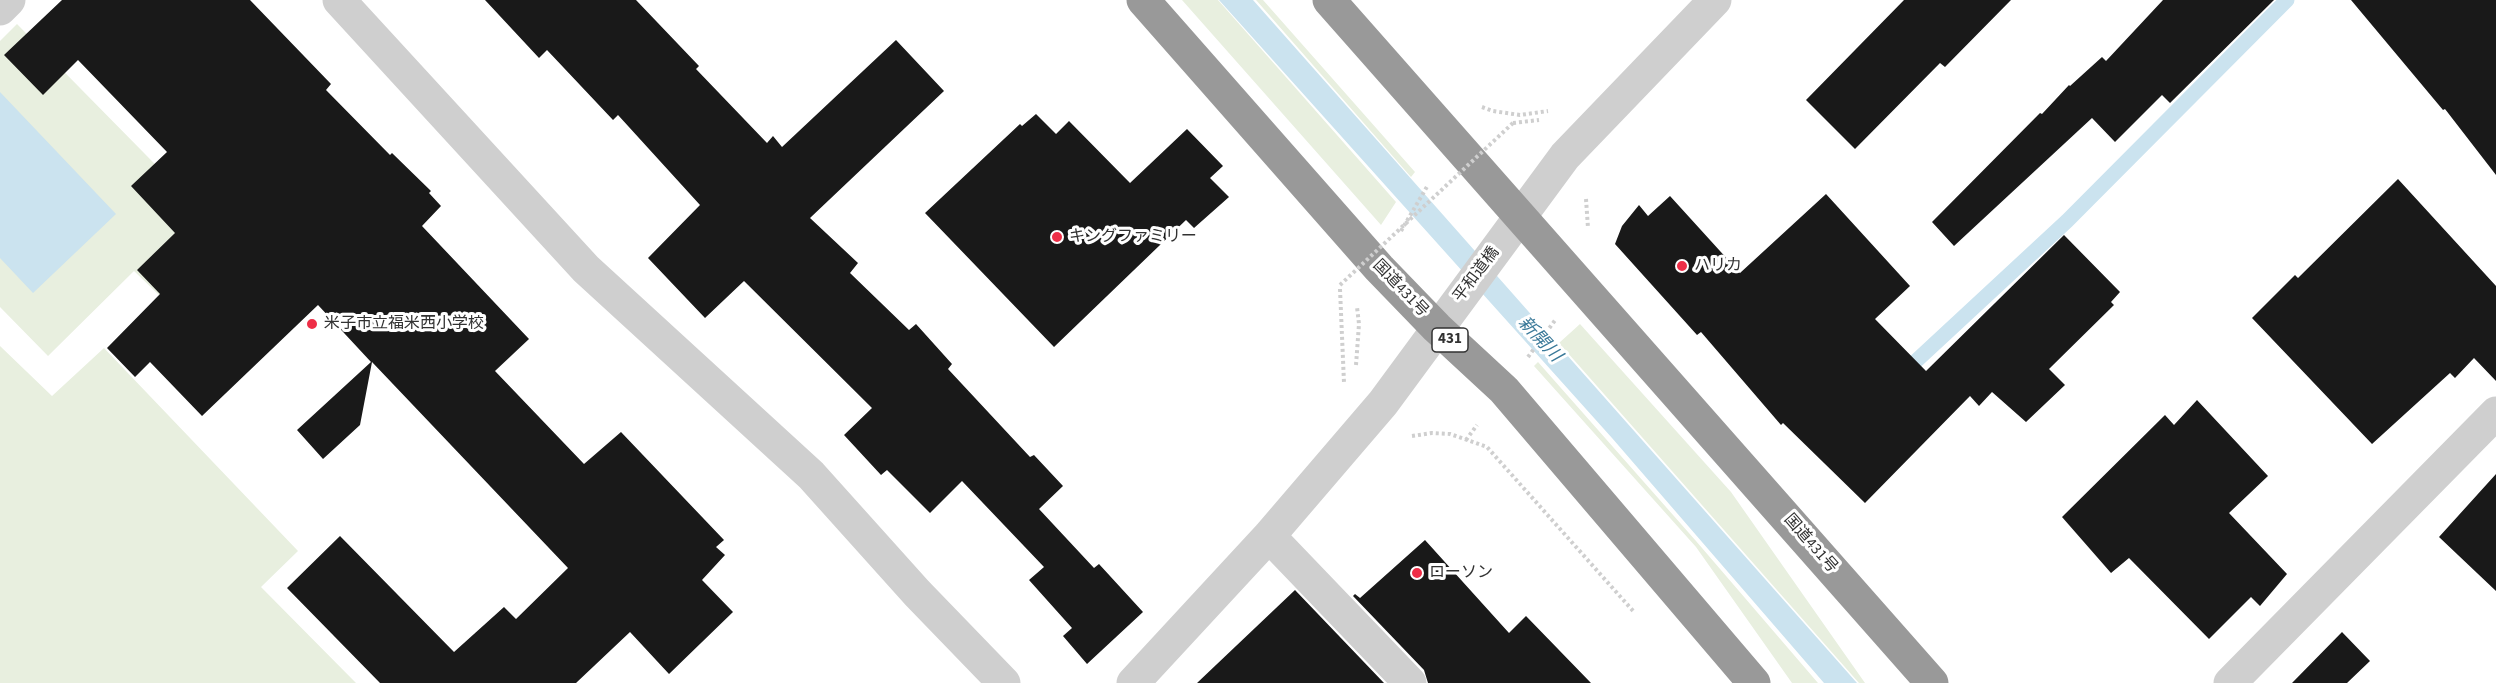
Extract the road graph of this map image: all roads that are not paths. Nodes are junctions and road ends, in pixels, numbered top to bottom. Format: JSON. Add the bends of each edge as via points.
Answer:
{"nodes":[{"id":1,"x":9,"y":0,"type":"edge"},
{"id":2,"x":339,"y":0,"type":"edge"},
{"id":3,"x":1143,"y":0,"type":"edge"},
{"id":4,"x":1329,"y":0,"type":"edge"},
{"id":5,"x":1715,"y":0,"type":"edge"},
{"id":6,"x":0,"y":9,"type":"edge"},
{"id":7,"x":1513,"y":228,"type":"junction"},
{"id":8,"x":1443,"y":319,"type":"junction"},
{"id":9,"x":2496,"y":413,"type":"edge"},
{"id":10,"x":1269,"y":536,"type":"junction"},
{"id":11,"x":1004,"y":683,"type":"edge"},
{"id":12,"x":1133,"y":683,"type":"edge"},
{"id":13,"x":1410,"y":683,"type":"edge"},
{"id":14,"x":1754,"y":683,"type":"edge"},
{"id":15,"x":1932,"y":683,"type":"edge"},
{"id":16,"x":2230,"y":683,"type":"edge"}],
"edges":[{"from":1,"to":6,"type":"street"},
{"from":2,"to":11,"type":"street","via":[[585,269],[811,475]]},
{"from":3,"to":8,"type":"highway","name":"国道431号","number":"431","via":[[1379,268]]},
{"from":4,"to":7,"type":"highway","name":"国道431号"},
{"from":5,"to":7,"type":"street","name":"平和道橋","via":[[1565,156]]},
{"from":7,"to":8,"type":"street","name":"平和道橋"},
{"from":7,"to":15,"type":"highway","name":"国道431号"},
{"from":8,"to":10,"type":"street","name":"平和道橋","via":[[1383,403]]},
{"from":8,"to":14,"type":"highway","name":"国道431号","number":"431"},
{"from":9,"to":16,"type":"street"},
{"from":10,"to":12,"type":"street","name":"平和道橋"},
{"from":10,"to":13,"type":"street"}]}
